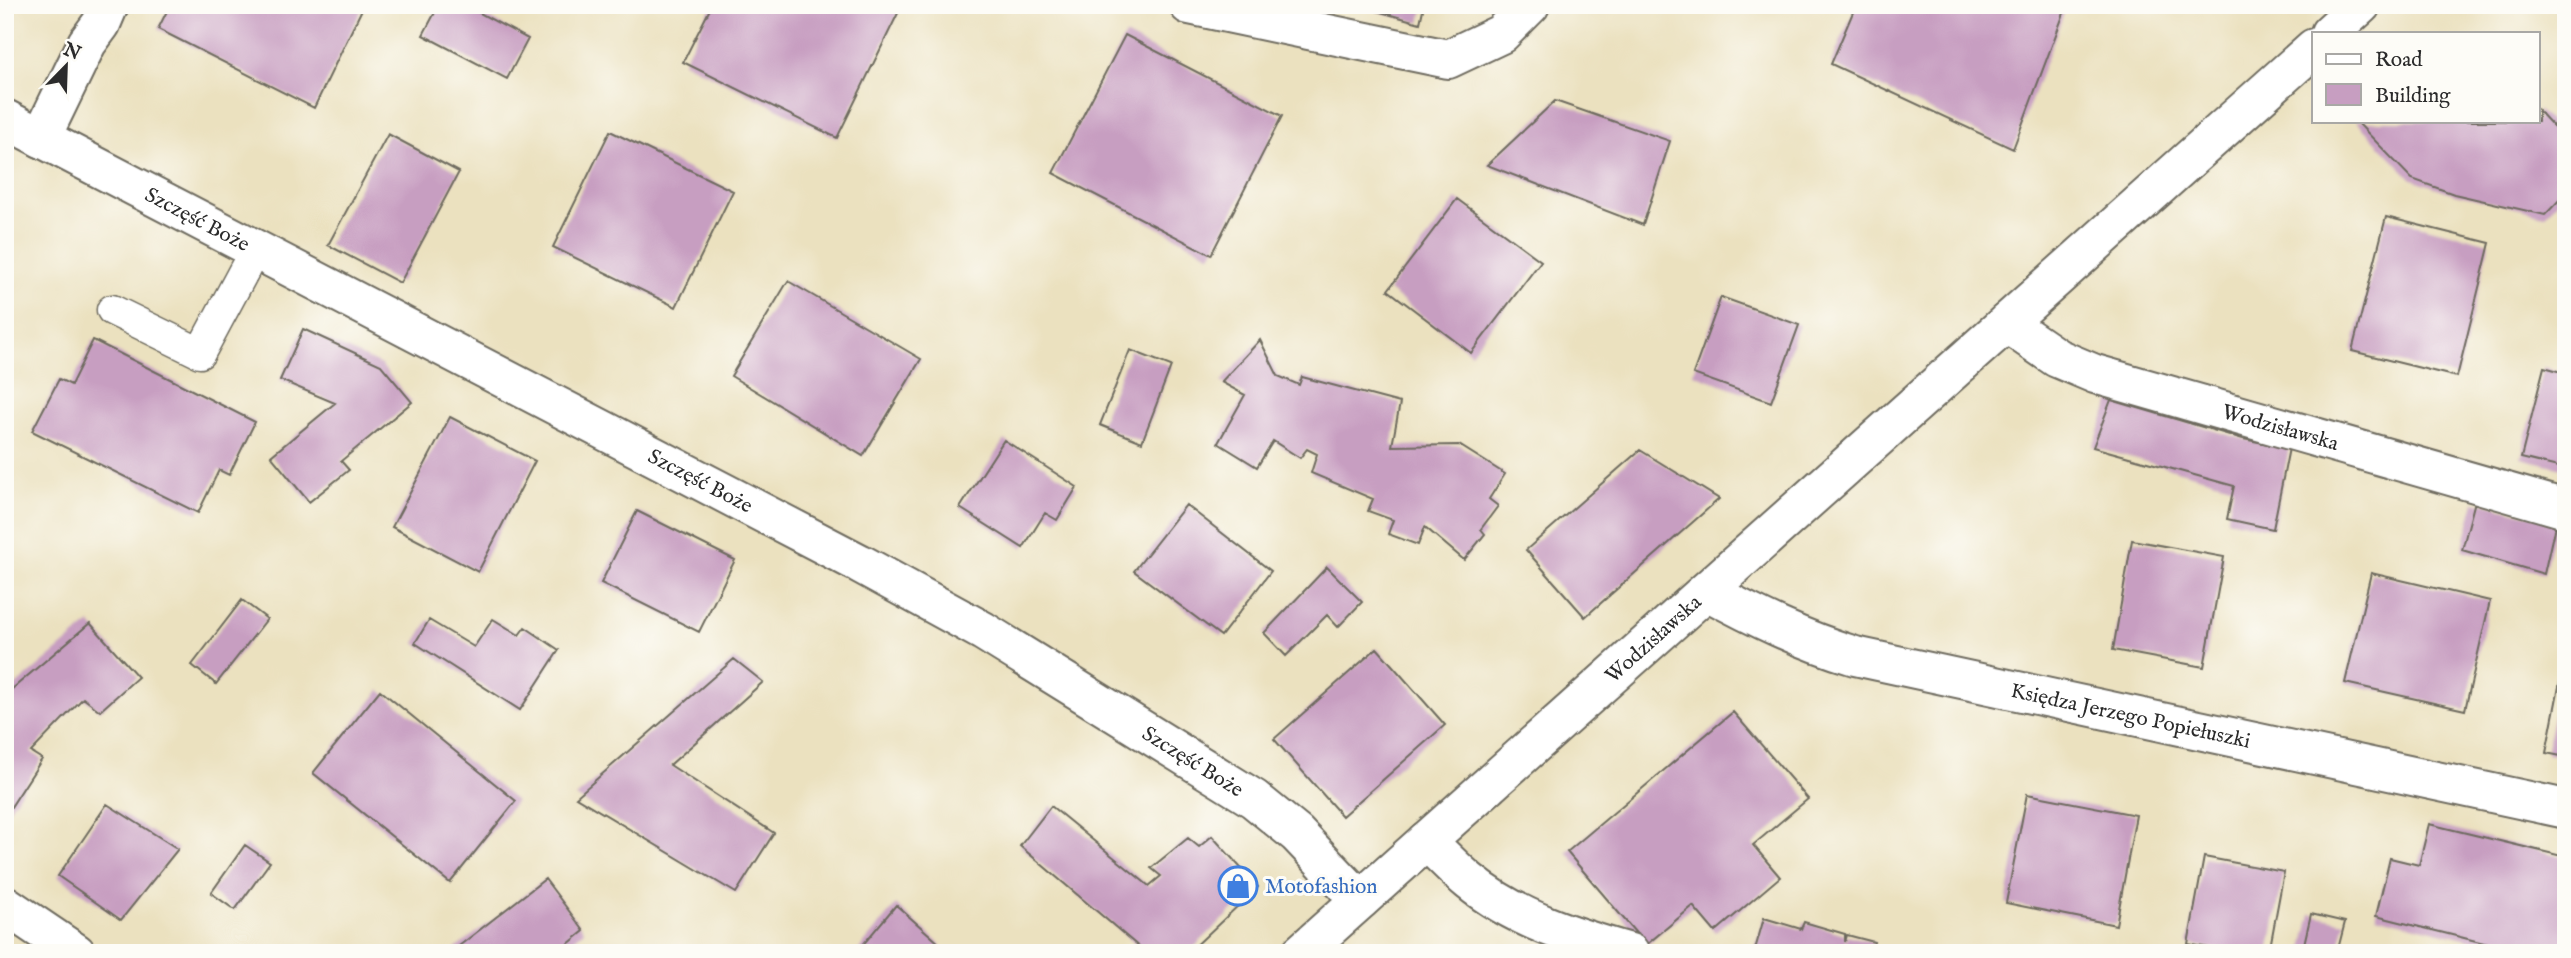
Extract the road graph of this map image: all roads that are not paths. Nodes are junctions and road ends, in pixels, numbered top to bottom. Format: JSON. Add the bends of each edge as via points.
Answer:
{"nodes":[{"id":1,"x":109,"y":5,"type":"edge"},
{"id":2,"x":1189,"y":5,"type":"edge"},
{"id":3,"x":1530,"y":5,"type":"edge"},
{"id":4,"x":2361,"y":5,"type":"edge"},
{"id":5,"x":2331,"y":32,"type":"edge"},
{"id":6,"x":2312,"y":50,"type":"edge"},
{"id":7,"x":5,"y":119,"type":"edge"},
{"id":8,"x":41,"y":138,"type":"junction"},
{"id":9,"x":255,"y":250,"type":"junction"},
{"id":10,"x":112,"y":310,"type":"dead end"},
{"id":11,"x":2006,"y":323,"type":"junction"},
{"id":12,"x":2566,"y":509,"type":"edge"},
{"id":13,"x":1707,"y":591,"type":"junction"},
{"id":14,"x":2566,"y":809,"type":"edge"},
{"id":15,"x":1426,"y":841,"type":"junction"},
{"id":16,"x":1360,"y":900,"type":"junction"},
{"id":17,"x":5,"y":905,"type":"edge"},
{"id":18,"x":76,"y":953,"type":"edge"},
{"id":19,"x":1301,"y":953,"type":"edge"},
{"id":20,"x":1630,"y":953,"type":"edge"}],
"edges":[{"from":1,"to":8,"type":"street"},
{"from":2,"to":3,"type":"street","via":[[1448,59],[1501,34]]},
{"from":4,"to":5,"type":"street"},
{"from":6,"to":11,"type":"street","name":"Wodzisławska"},
{"from":7,"to":8,"type":"street","name":"Szczęść Boże"},
{"from":8,"to":9,"type":"street","name":"Szczęść Boże"},
{"from":9,"to":10,"type":"lane","via":[[200,353]]},
{"from":9,"to":16,"type":"street","name":"Szczęść Boże","via":[[982,631],[1254,799],[1297,834]]},
{"from":11,"to":12,"type":"street","name":"Wodzisławska","via":[[2057,358],[2095,374]]},
{"from":11,"to":13,"type":"street","name":"Wodzisławska"},
{"from":13,"to":14,"type":"street","name":"Księdza Jerzego Popiełuszki","via":[[1776,627],[1855,656]]},
{"from":13,"to":15,"type":"street","name":"Wodzisławska"},
{"from":15,"to":16,"type":"street","name":"Wodzisławska"},
{"from":15,"to":20,"type":"street","via":[[1470,882],[1505,905],[1567,935]]},
{"from":16,"to":19,"type":"street","name":"Wodzisławska"},
{"from":17,"to":18,"type":"street"}]}
